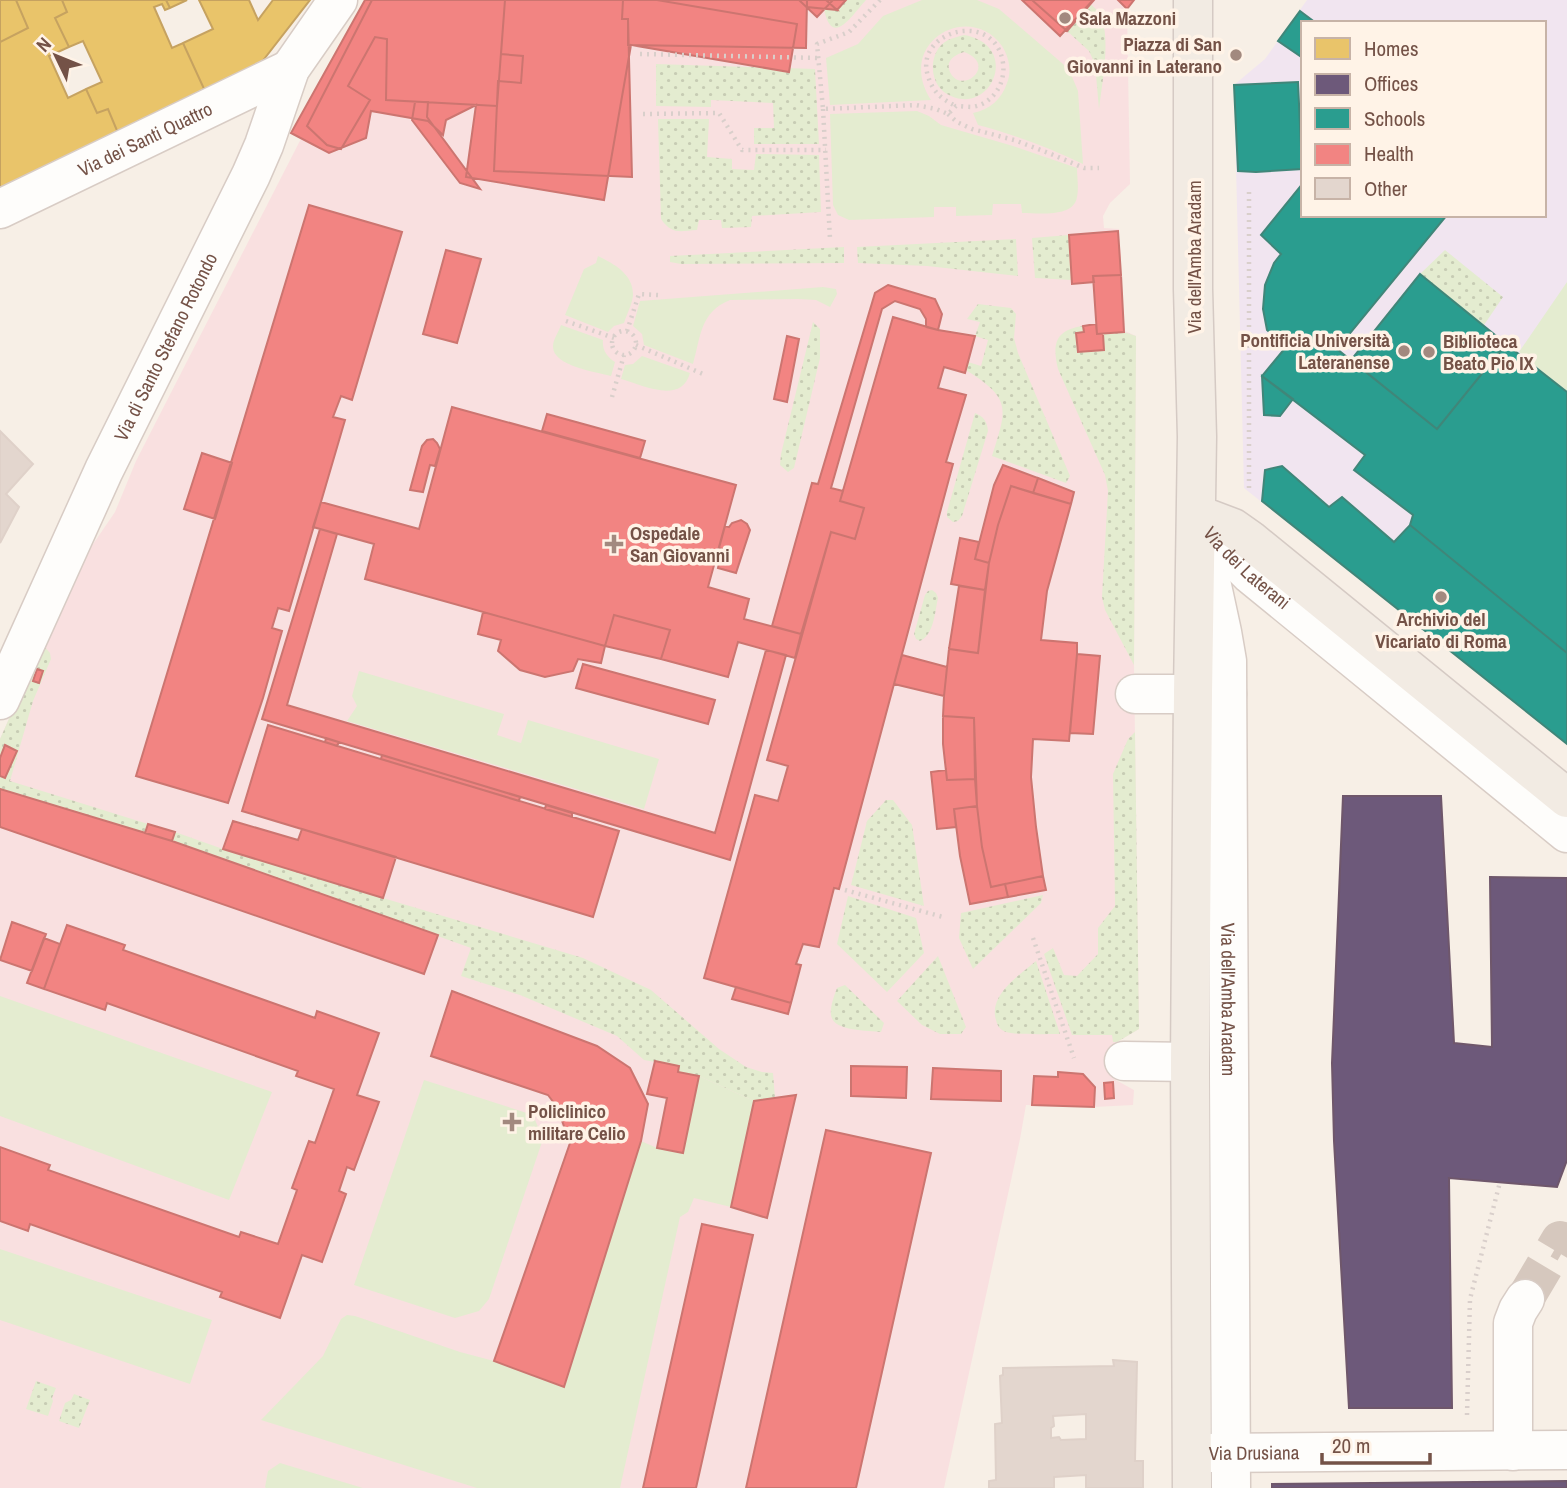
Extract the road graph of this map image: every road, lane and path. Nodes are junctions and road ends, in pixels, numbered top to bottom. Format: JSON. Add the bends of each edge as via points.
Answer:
{"nodes":[{"id":1,"x":338,"y":0,"type":"edge"},
{"id":2,"x":880,"y":0,"type":"edge"},
{"id":3,"x":1193,"y":0,"type":"edge"},
{"id":4,"x":640,"y":54,"type":"dead end"},
{"id":5,"x":819,"y":58,"type":"junction"},
{"id":6,"x":290,"y":69,"type":"junction"},
{"id":7,"x":956,"y":106,"type":"junction"},
{"id":8,"x":823,"y":109,"type":"junction"},
{"id":9,"x":643,"y":114,"type":"dead end"},
{"id":10,"x":948,"y":114,"type":"junction"},
{"id":11,"x":826,"y":150,"type":"junction"},
{"id":12,"x":1099,"y":168,"type":"dead end"},
{"id":13,"x":1249,"y":192,"type":"dead end"},
{"id":14,"x":0,"y":209,"type":"edge"},
{"id":15,"x":830,"y":239,"type":"dead end"},
{"id":16,"x":658,"y":295,"type":"dead end"},
{"id":17,"x":566,"y":321,"type":"dead end"},
{"id":18,"x":627,"y":331,"type":"junction"},
{"id":19,"x":614,"y":338,"type":"junction"},
{"id":20,"x":636,"y":345,"type":"junction"},
{"id":21,"x":624,"y":355,"type":"junction"},
{"id":22,"x":704,"y":374,"type":"dead end"},
{"id":23,"x":612,"y":397,"type":"dead end"},
{"id":24,"x":1252,"y":501,"type":"dead end"},
{"id":25,"x":1196,"y":514,"type":"junction"},
{"id":26,"x":1210,"y":693,"type":"junction"},
{"id":27,"x":1135,"y":694,"type":"dead end"},
{"id":28,"x":0,"y":700,"type":"edge"},
{"id":29,"x":1567,"y":797,"type":"edge"},
{"id":30,"x":1567,"y":832,"type":"edge"},
{"id":31,"x":845,"y":890,"type":"dead end"},
{"id":32,"x":943,"y":918,"type":"dead end"},
{"id":33,"x":1033,"y":938,"type":"dead end"},
{"id":34,"x":1074,"y":1058,"type":"dead end"},
{"id":35,"x":1125,"y":1061,"type":"dead end"},
{"id":36,"x":1190,"y":1062,"type":"junction"},
{"id":37,"x":1525,"y":1299,"type":"tunnel mouth"},
{"id":38,"x":1567,"y":1450,"type":"edge"},
{"id":39,"x":1513,"y":1451,"type":"junction"},
{"id":40,"x":1192,"y":1470,"type":"edge"},
{"id":41,"x":1231,"y":1470,"type":"edge"}],
"edges":[{"from":1,"to":6,"type":"street","name":"Via di Santo Stefano Rotondo"},
{"from":2,"to":5,"type":"path","via":[[849,32],[817,44]]},
{"from":3,"to":25,"type":"main road","name":"Via dell'Amba Aradam"},
{"from":4,"to":5,"type":"path"},
{"from":5,"to":8,"type":"path"},
{"from":6,"to":14,"type":"street","name":"Via dei Santi Quattro"},
{"from":6,"to":28,"type":"street","name":"Via di Santo Stefano Rotondo","via":[[251,175],[104,470]]},
{"from":7,"to":7,"type":"path","via":[[932,89],[927,59],[944,36],[965,30],[986,36],[996,45],[1003,75],[1000,87],[982,103]]},
{"from":7,"to":10,"type":"path"},
{"from":8,"to":10,"type":"path","via":[[916,105]]},
{"from":8,"to":11,"type":"path"},
{"from":9,"to":11,"type":"path","via":[[719,113],[742,150]]},
{"from":10,"to":12,"type":"path","via":[[972,129],[1084,168]]},
{"from":11,"to":15,"type":"path"},
{"from":13,"to":24,"type":"path","via":[[1248,490]]},
{"from":16,"to":18,"type":"path","via":[[639,294]]},
{"from":17,"to":19,"type":"path"},
{"from":18,"to":19,"type":"path"},
{"from":18,"to":20,"type":"path"},
{"from":19,"to":21,"type":"path","via":[[614,349]]},
{"from":20,"to":21,"type":"path"},
{"from":20,"to":22,"type":"path"},
{"from":21,"to":23,"type":"path"},
{"from":25,"to":26,"type":"main road","name":"Via dell'Amba Aradam"},
{"from":25,"to":29,"type":"main road","name":"Via dei Laterani","via":[[1250,540]]},
{"from":25,"to":30,"type":"street","name":"Via dei Laterani","via":[[1250,574]]},
{"from":26,"to":27,"type":"street"},
{"from":26,"to":36,"type":"main road","name":"Via dell'Amba Aradam"},
{"from":26,"to":41,"type":"street","name":"Via dell'Amba Aradam"},
{"from":31,"to":32,"type":"path"},
{"from":33,"to":34,"type":"path"},
{"from":35,"to":36,"type":"street"},
{"from":36,"to":40,"type":"main road","name":"Via dell'Amba Aradam"},
{"from":37,"to":39,"type":"street","via":[[1513,1324]]},
{"from":38,"to":39,"type":"street","name":"Via Drusiana"},
{"from":39,"to":41,"type":"street","name":"Via Drusiana"},
{"from":40,"to":41,"type":"street","name":"Via Drusiana"}]}
